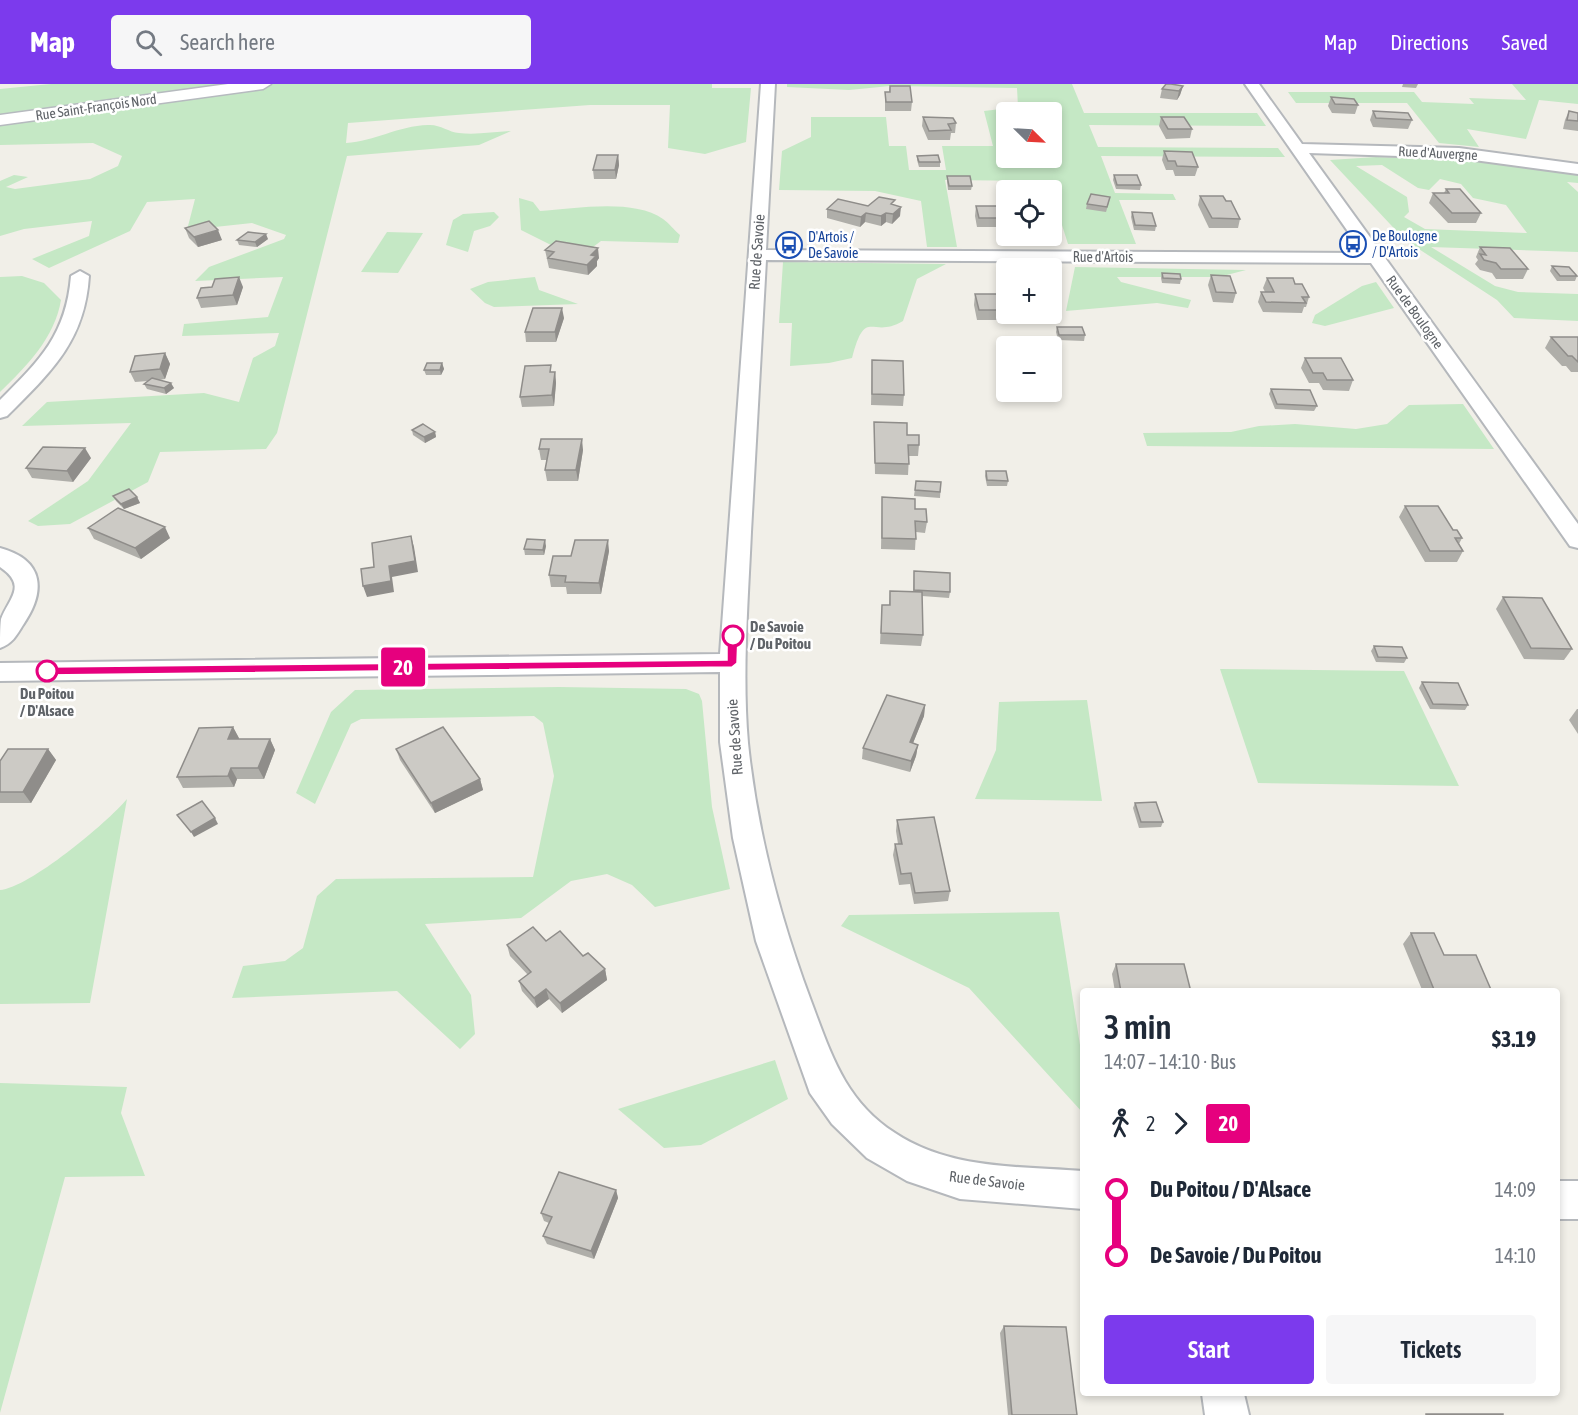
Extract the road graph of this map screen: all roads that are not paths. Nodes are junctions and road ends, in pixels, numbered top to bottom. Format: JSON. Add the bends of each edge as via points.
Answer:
{"nodes":[{"id":1,"x":263,"y":84,"type":"edge"},
{"id":2,"x":768,"y":84,"type":"edge"},
{"id":3,"x":1252,"y":84,"type":"edge"},
{"id":4,"x":0,"y":120,"type":"edge"},
{"id":5,"x":1296,"y":148,"type":"junction"},
{"id":6,"x":1578,"y":169,"type":"edge"},
{"id":7,"x":757,"y":255,"type":"junction"},
{"id":8,"x":1376,"y":258,"type":"junction"},
{"id":9,"x":80,"y":276,"type":"dead end"},
{"id":10,"x":0,"y":412,"type":"edge"},
{"id":11,"x":1578,"y":540,"type":"edge"},
{"id":12,"x":0,"y":556,"type":"edge"},
{"id":13,"x":0,"y":639,"type":"edge"},
{"id":14,"x":732,"y":663,"type":"junction"},
{"id":15,"x":0,"y":672,"type":"edge"},
{"id":16,"x":1080,"y":1190,"type":"edge"},
{"id":17,"x":1560,"y":1200,"type":"edge"},
{"id":18,"x":1578,"y":1200,"type":"edge"},
{"id":19,"x":1223,"y":1396,"type":"edge"},
{"id":20,"x":1227,"y":1415,"type":"edge"}],
"edges":[{"from":1,"to":4,"type":"street","name":"Rue Saint-François Nord"},
{"from":2,"to":7,"type":"street","name":"Rue de Savoie"},
{"from":3,"to":5,"type":"street","name":"Rue de Boulogne"},
{"from":5,"to":6,"type":"street","name":"Rue d'Auvergne","via":[[1459,153]]},
{"from":5,"to":8,"type":"street","name":"Rue de Boulogne"},
{"from":7,"to":8,"type":"street","name":"Rue d'Artois"},
{"from":7,"to":14,"type":"street","name":"Rue de Savoie"},
{"from":8,"to":11,"type":"street","name":"Rue de Boulogne"},
{"from":9,"to":10,"type":"street","via":[[78,306],[67,336]]},
{"from":12,"to":13,"type":"street","via":[[15,564],[28,585],[20,611]]},
{"from":14,"to":15,"type":"street"},
{"from":14,"to":16,"type":"street","name":"Rue de Savoie","via":[[734,742],[748,838],[772,941],[823,1081],[845,1112],[880,1145],[920,1168],[960,1180]]},
{"from":17,"to":18,"type":"street"},
{"from":19,"to":20,"type":"street"}]}
